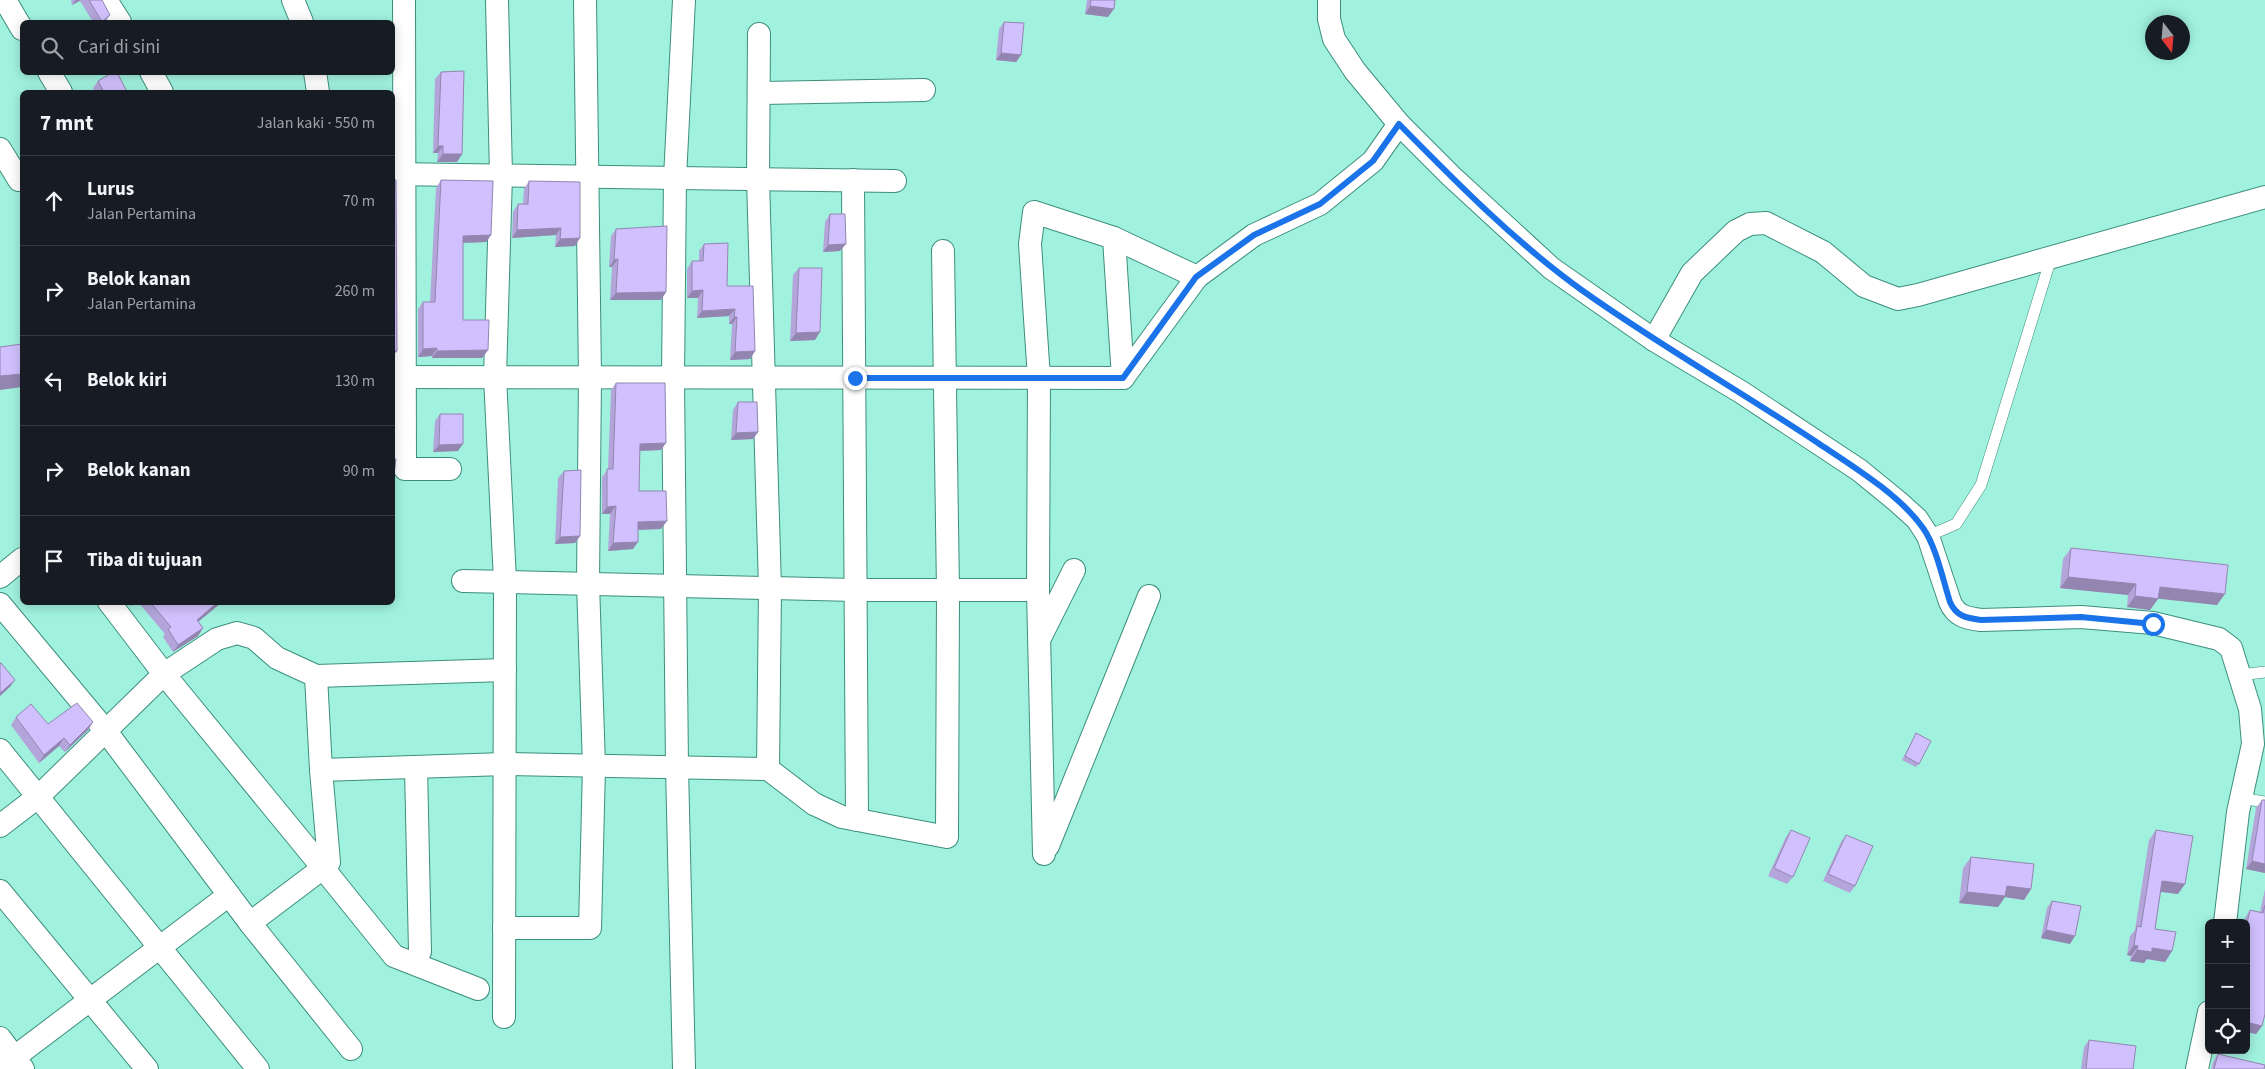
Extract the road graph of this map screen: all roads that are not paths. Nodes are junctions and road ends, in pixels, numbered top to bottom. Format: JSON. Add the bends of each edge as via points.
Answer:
{"nodes":[{"id":1,"x":3,"y":0,"type":"edge"},
{"id":2,"x":106,"y":0,"type":"edge"},
{"id":3,"x":293,"y":0,"type":"edge"},
{"id":4,"x":404,"y":0,"type":"edge"},
{"id":5,"x":497,"y":0,"type":"edge"},
{"id":6,"x":585,"y":0,"type":"edge"},
{"id":7,"x":684,"y":0,"type":"edge"},
{"id":8,"x":1329,"y":0,"type":"edge"},
{"id":9,"x":119,"y":20,"type":"edge"},
{"id":10,"x":301,"y":20,"type":"edge"},
{"id":11,"x":20,"y":26,"type":"edge"},
{"id":12,"x":759,"y":34,"type":"dead end"},
{"id":13,"x":51,"y":75,"type":"edge"},
{"id":14,"x":153,"y":75,"type":"edge"},
{"id":15,"x":315,"y":75,"type":"edge"},
{"id":16,"x":60,"y":90,"type":"edge"},
{"id":17,"x":161,"y":90,"type":"edge"},
{"id":18,"x":318,"y":90,"type":"edge"},
{"id":19,"x":924,"y":90,"type":"dead end"},
{"id":20,"x":759,"y":93,"type":"junction"},
{"id":21,"x":1399,"y":124,"type":"junction"},
{"id":22,"x":0,"y":150,"type":"edge"},
{"id":23,"x":398,"y":174,"type":"edge"},
{"id":24,"x":501,"y":175,"type":"junction"},
{"id":25,"x":587,"y":176,"type":"junction"},
{"id":26,"x":675,"y":178,"type":"junction"},
{"id":27,"x":20,"y":179,"type":"edge"},
{"id":28,"x":758,"y":179,"type":"junction"},
{"id":29,"x":853,"y":180,"type":"junction"},
{"id":30,"x":895,"y":181,"type":"dead end"},
{"id":31,"x":2265,"y":197,"type":"edge"},
{"id":32,"x":1114,"y":238,"type":"junction"},
{"id":33,"x":943,"y":251,"type":"dead end"},
{"id":34,"x":2051,"y":258,"type":"junction"},
{"id":35,"x":1196,"y":277,"type":"junction"},
{"id":36,"x":1654,"y":340,"type":"junction"},
{"id":37,"x":399,"y":377,"type":"edge"},
{"id":38,"x":495,"y":377,"type":"junction"},
{"id":39,"x":590,"y":377,"type":"junction"},
{"id":40,"x":764,"y":377,"type":"junction"},
{"id":41,"x":855,"y":378,"type":"junction"},
{"id":42,"x":943,"y":378,"type":"junction"},
{"id":43,"x":1039,"y":378,"type":"junction"},
{"id":44,"x":1123,"y":378,"type":"junction"},
{"id":45,"x":673,"y":379,"type":"junction"},
{"id":46,"x":450,"y":469,"type":"dead end"},
{"id":47,"x":1928,"y":536,"type":"junction"},
{"id":48,"x":20,"y":562,"type":"edge"},
{"id":49,"x":1074,"y":570,"type":"dead end"},
{"id":50,"x":0,"y":577,"type":"edge"},
{"id":51,"x":463,"y":581,"type":"dead end"},
{"id":52,"x":505,"y":581,"type":"junction"},
{"id":53,"x":588,"y":584,"type":"junction"},
{"id":54,"x":676,"y":586,"type":"junction"},
{"id":55,"x":770,"y":588,"type":"junction"},
{"id":56,"x":855,"y":590,"type":"junction"},
{"id":57,"x":1038,"y":590,"type":"junction"},
{"id":58,"x":948,"y":591,"type":"junction"},
{"id":59,"x":1149,"y":596,"type":"dead end"},
{"id":60,"x":0,"y":604,"type":"edge"},
{"id":61,"x":111,"y":605,"type":"edge"},
{"id":62,"x":1040,"y":639,"type":"junction"},
{"id":63,"x":505,"y":670,"type":"junction"},
{"id":64,"x":2265,"y":672,"type":"edge"},
{"id":65,"x":164,"y":674,"type":"junction"},
{"id":66,"x":2240,"y":675,"type":"junction"},
{"id":67,"x":316,"y":676,"type":"junction"},
{"id":68,"x":105,"y":730,"type":"junction"},
{"id":69,"x":0,"y":750,"type":"edge"},
{"id":70,"x":505,"y":764,"type":"junction"},
{"id":71,"x":594,"y":766,"type":"junction"},
{"id":72,"x":416,"y":767,"type":"junction"},
{"id":73,"x":677,"y":767,"type":"junction"},
{"id":74,"x":768,"y":769,"type":"junction"},
{"id":75,"x":320,"y":770,"type":"junction"},
{"id":76,"x":39,"y":796,"type":"junction"},
{"id":77,"x":2241,"y":798,"type":"junction"},
{"id":78,"x":2265,"y":802,"type":"edge"},
{"id":79,"x":858,"y":820,"type":"junction"},
{"id":80,"x":0,"y":826,"type":"edge"},
{"id":81,"x":323,"y":868,"type":"junction"},
{"id":82,"x":0,"y":891,"type":"edge"},
{"id":83,"x":229,"y":895,"type":"junction"},
{"id":84,"x":2225,"y":919,"type":"edge"},
{"id":85,"x":250,"y":923,"type":"junction"},
{"id":86,"x":504,"y":928,"type":"junction"},
{"id":87,"x":160,"y":947,"type":"junction"},
{"id":88,"x":420,"y":952,"type":"dead end"},
{"id":89,"x":478,"y":990,"type":"dead end"},
{"id":90,"x":90,"y":1000,"type":"junction"},
{"id":91,"x":504,"y":1016,"type":"dead end"},
{"id":92,"x":2205,"y":1031,"type":"edge"},
{"id":93,"x":0,"y":1038,"type":"edge"},
{"id":94,"x":351,"y":1049,"type":"dead end"},
{"id":95,"x":12,"y":1065,"type":"edge"},
{"id":96,"x":146,"y":1069,"type":"edge"},
{"id":97,"x":258,"y":1069,"type":"edge"},
{"id":98,"x":684,"y":1069,"type":"edge"},
{"id":99,"x":2197,"y":1069,"type":"edge"}],
"edges":[{"from":1,"to":11,"type":"street"},
{"from":2,"to":9,"type":"street"},
{"from":3,"to":10,"type":"street"},
{"from":4,"to":23,"type":"street"},
{"from":5,"to":24,"type":"street"},
{"from":6,"to":25,"type":"street"},
{"from":7,"to":26,"type":"street"},
{"from":8,"to":21,"type":"street","via":[[1334,39],[1355,71]]},
{"from":12,"to":20,"type":"street"},
{"from":13,"to":16,"type":"street"},
{"from":14,"to":17,"type":"street"},
{"from":15,"to":18,"type":"street"},
{"from":19,"to":20,"type":"street"},
{"from":20,"to":28,"type":"street"},
{"from":21,"to":35,"type":"street","via":[[1373,161],[1320,204],[1254,235]]},
{"from":21,"to":36,"type":"street","via":[[1503,226],[1551,268]]},
{"from":22,"to":27,"type":"street"},
{"from":23,"to":24,"type":"street"},
{"from":23,"to":37,"type":"street"},
{"from":24,"to":25,"type":"street"},
{"from":24,"to":38,"type":"street"},
{"from":25,"to":26,"type":"street"},
{"from":25,"to":39,"type":"street"},
{"from":26,"to":28,"type":"street"},
{"from":26,"to":45,"type":"street"},
{"from":28,"to":29,"type":"street"},
{"from":28,"to":40,"type":"street"},
{"from":29,"to":30,"type":"street"},
{"from":29,"to":41,"type":"street"},
{"from":31,"to":34,"type":"street"},
{"from":32,"to":35,"type":"street"},
{"from":32,"to":43,"type":"street","via":[[1034,212],[1030,244]]},
{"from":32,"to":44,"type":"street"},
{"from":33,"to":42,"type":"street"},
{"from":34,"to":36,"type":"street","via":[[1898,299],[1864,286],[1823,252],[1766,223],[1750,224],[1736,231],[1692,273]]},
{"from":34,"to":47,"type":"lane","via":[[1981,485],[1956,524]]},
{"from":35,"to":44,"type":"street"},
{"from":36,"to":47,"type":"street","via":[[1741,392],[1859,470],[1917,519]]},
{"from":37,"to":38,"type":"street"},
{"from":37,"to":46,"type":"street","via":[[405,469]]},
{"from":38,"to":39,"type":"street"},
{"from":38,"to":52,"type":"street"},
{"from":39,"to":45,"type":"street"},
{"from":39,"to":53,"type":"street"},
{"from":40,"to":41,"type":"street"},
{"from":40,"to":45,"type":"street"},
{"from":40,"to":55,"type":"street"},
{"from":41,"to":42,"type":"street"},
{"from":41,"to":56,"type":"street"},
{"from":42,"to":43,"type":"street"},
{"from":42,"to":58,"type":"street"},
{"from":43,"to":44,"type":"street"},
{"from":43,"to":57,"type":"street"},
{"from":45,"to":54,"type":"street"},
{"from":47,"to":66,"type":"street","via":[[1953,609],[1965,618],[2081,617],[2153,624],[2219,638],[2231,648]]},
{"from":48,"to":50,"type":"street"},
{"from":49,"to":62,"type":"street"},
{"from":51,"to":52,"type":"street"},
{"from":52,"to":53,"type":"street"},
{"from":52,"to":63,"type":"street"},
{"from":53,"to":54,"type":"street"},
{"from":53,"to":71,"type":"street"},
{"from":54,"to":55,"type":"street"},
{"from":54,"to":73,"type":"street"},
{"from":55,"to":56,"type":"street"},
{"from":55,"to":74,"type":"street"},
{"from":56,"to":58,"type":"street"},
{"from":56,"to":79,"type":"street"},
{"from":57,"to":58,"type":"street"},
{"from":57,"to":62,"type":"street"},
{"from":58,"to":79,"type":"street","via":[[947,836]]},
{"from":59,"to":62,"type":"street","via":[[1044,854]]},
{"from":60,"to":68,"type":"street"},
{"from":61,"to":65,"type":"street"},
{"from":63,"to":67,"type":"street"},
{"from":63,"to":70,"type":"street"},
{"from":64,"to":66,"type":"lane"},
{"from":65,"to":67,"type":"street","via":[[217,639],[237,633],[254,638],[276,658]]},
{"from":65,"to":68,"type":"street"},
{"from":65,"to":81,"type":"street"},
{"from":66,"to":77,"type":"street","via":[[2250,709],[2253,744]]},
{"from":67,"to":75,"type":"street"},
{"from":68,"to":76,"type":"street"},
{"from":68,"to":83,"type":"street"},
{"from":69,"to":76,"type":"street"},
{"from":70,"to":71,"type":"street"},
{"from":70,"to":72,"type":"street"},
{"from":70,"to":86,"type":"street"},
{"from":71,"to":73,"type":"street"},
{"from":71,"to":86,"type":"street","via":[[590,928]]},
{"from":72,"to":75,"type":"street"},
{"from":72,"to":88,"type":"street"},
{"from":73,"to":74,"type":"street"},
{"from":73,"to":98,"type":"street"},
{"from":74,"to":79,"type":"street","via":[[814,804],[842,818]]},
{"from":75,"to":81,"type":"street","via":[[329,862]]},
{"from":76,"to":80,"type":"street"},
{"from":76,"to":87,"type":"street"},
{"from":77,"to":78,"type":"lane"},
{"from":77,"to":84,"type":"street"},
{"from":81,"to":85,"type":"street"},
{"from":81,"to":89,"type":"street","via":[[394,956]]},
{"from":82,"to":90,"type":"street"},
{"from":83,"to":85,"type":"street"},
{"from":83,"to":87,"type":"street"},
{"from":85,"to":94,"type":"street"},
{"from":86,"to":91,"type":"street"},
{"from":87,"to":90,"type":"street"},
{"from":87,"to":97,"type":"street"},
{"from":90,"to":95,"type":"street"},
{"from":90,"to":96,"type":"street"},
{"from":92,"to":99,"type":"street"},
{"from":93,"to":95,"type":"street"}]}
